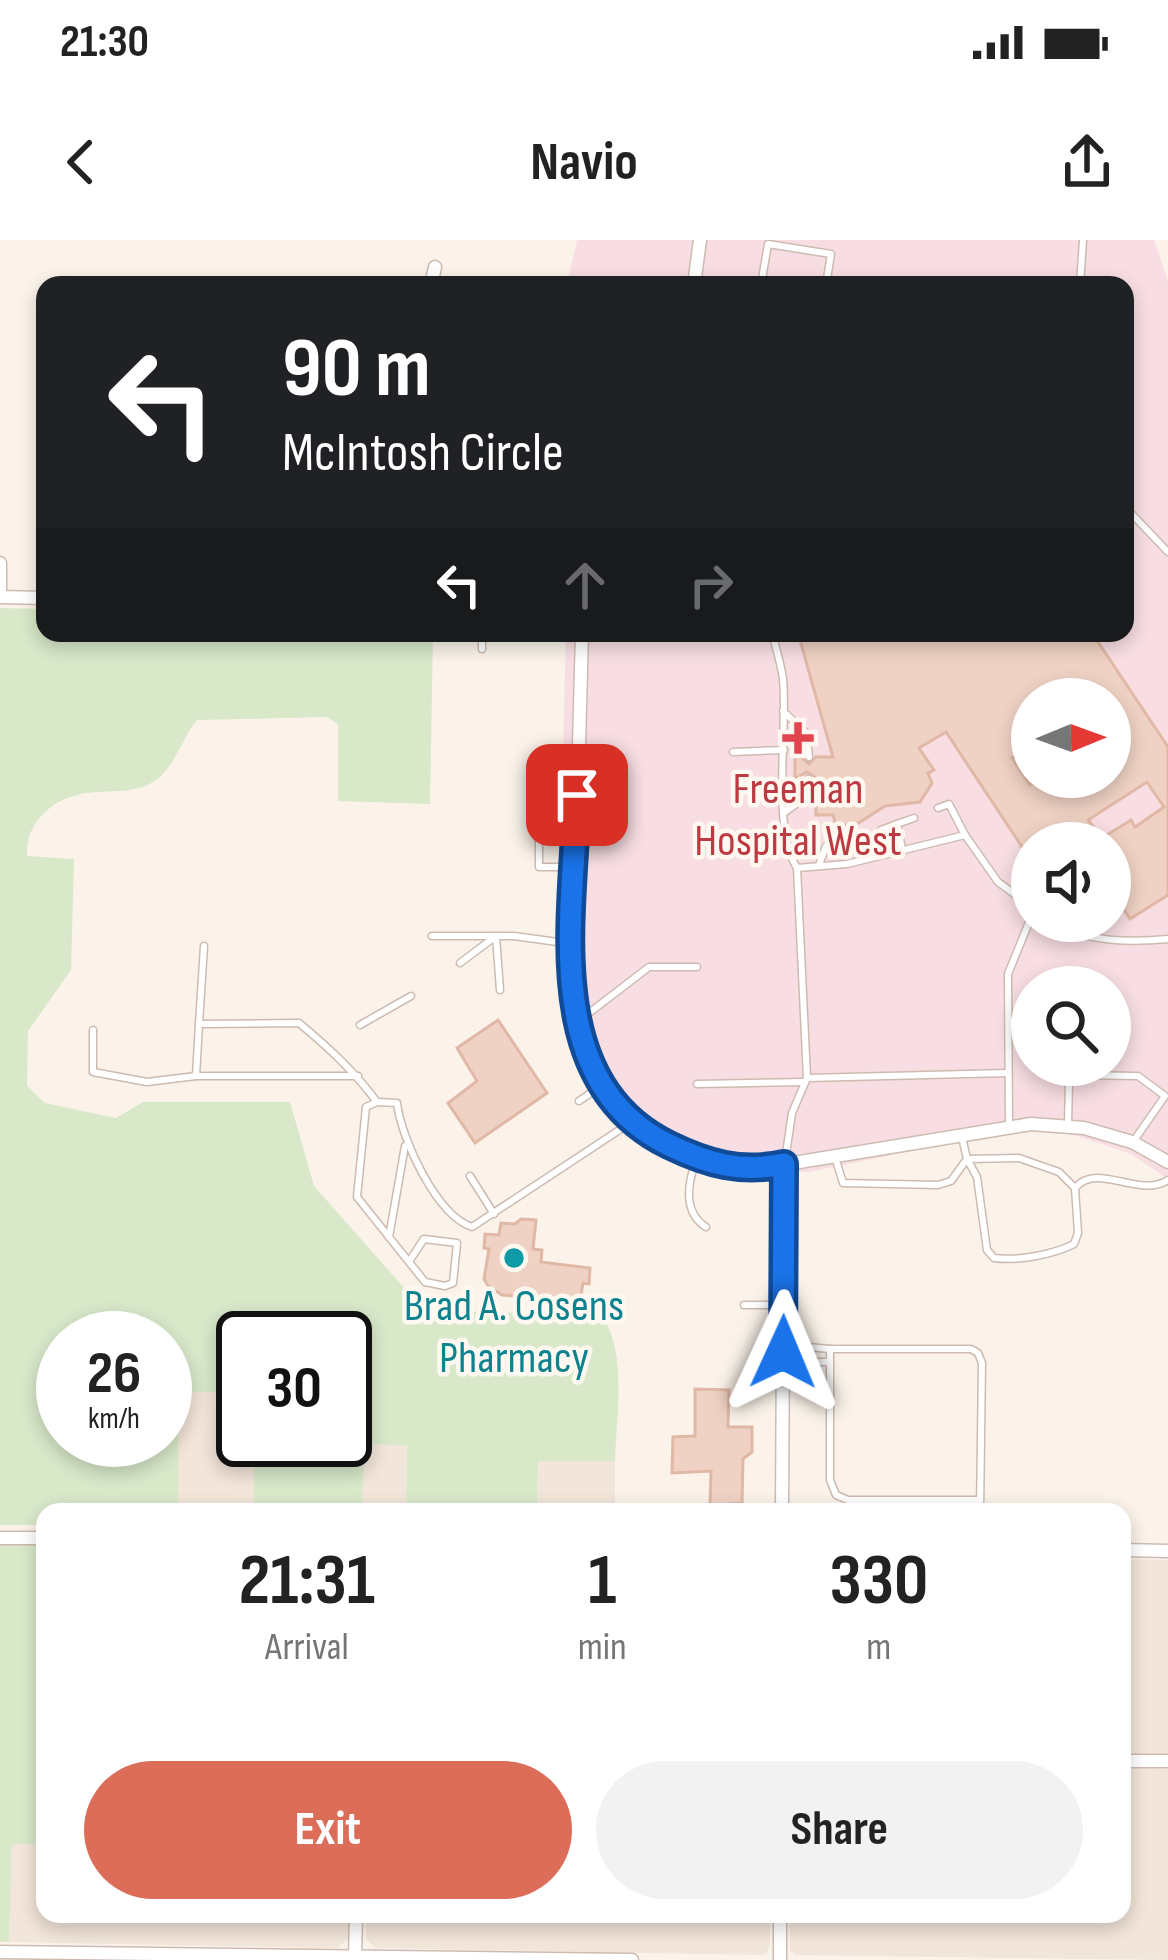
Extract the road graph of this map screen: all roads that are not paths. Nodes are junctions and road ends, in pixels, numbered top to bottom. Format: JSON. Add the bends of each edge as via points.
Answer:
{"nodes":[{"id":1,"x":700,"y":240,"type":"edge"},
{"id":2,"x":1083,"y":240,"type":"edge"},
{"id":3,"x":435,"y":268,"type":"dead end"},
{"id":4,"x":433,"y":276,"type":"edge"},
{"id":5,"x":695,"y":276,"type":"edge"},
{"id":6,"x":763,"y":276,"type":"edge"},
{"id":7,"x":827,"y":276,"type":"edge"},
{"id":8,"x":1081,"y":276,"type":"edge"},
{"id":9,"x":1134,"y":516,"type":"edge"},
{"id":10,"x":1168,"y":552,"type":"edge"},
{"id":11,"x":0,"y":563,"type":"edge"},
{"id":12,"x":0,"y":597,"type":"edge"},
{"id":13,"x":36,"y":598,"type":"edge"},
{"id":14,"x":482,"y":642,"type":"edge"},
{"id":15,"x":581,"y":642,"type":"edge"},
{"id":16,"x":774,"y":642,"type":"edge"},
{"id":17,"x":482,"y":649,"type":"dead end"},
{"id":18,"x":783,"y":711,"type":"junction"},
{"id":19,"x":784,"y":750,"type":"junction"},
{"id":20,"x":733,"y":752,"type":"dead end"},
{"id":21,"x":809,"y":757,"type":"dead end"},
{"id":22,"x":808,"y":779,"type":"dead end"},
{"id":23,"x":539,"y":794,"type":"dead end"},
{"id":24,"x":577,"y":795,"type":"junction"},
{"id":25,"x":938,"y":808,"type":"dead end"},
{"id":26,"x":784,"y":812,"type":"junction"},
{"id":27,"x":914,"y":818,"type":"dead end"},
{"id":28,"x":897,"y":824,"type":"junction"},
{"id":29,"x":881,"y":830,"type":"dead end"},
{"id":30,"x":965,"y":835,"type":"junction"},
{"id":31,"x":858,"y":838,"type":"dead end"},
{"id":32,"x":539,"y":839,"type":"dead end"},
{"id":33,"x":903,"y":850,"type":"junction"},
{"id":34,"x":819,"y":865,"type":"junction"},
{"id":35,"x":575,"y":868,"type":"junction"},
{"id":36,"x":797,"y":868,"type":"junction"},
{"id":37,"x":1011,"y":889,"type":"edge"},
{"id":38,"x":496,"y":936,"type":"junction"},
{"id":39,"x":432,"y":937,"type":"dead end"},
{"id":40,"x":1168,"y":939,"type":"edge"},
{"id":41,"x":1131,"y":940,"type":"edge"},
{"id":42,"x":1020,"y":942,"type":"edge"},
{"id":43,"x":572,"y":944,"type":"junction"},
{"id":44,"x":204,"y":946,"type":"dead end"},
{"id":45,"x":460,"y":963,"type":"dead end"},
{"id":46,"x":697,"y":967,"type":"dead end"},
{"id":47,"x":500,"y":990,"type":"dead end"},
{"id":48,"x":411,"y":996,"type":"dead end"},
{"id":49,"x":1010,"y":1022,"type":"joint"},
{"id":50,"x":576,"y":1023,"type":"junction"},
{"id":51,"x":199,"y":1024,"type":"junction"},
{"id":52,"x":360,"y":1025,"type":"dead end"},
{"id":53,"x":93,"y":1030,"type":"dead end"},
{"id":54,"x":1007,"y":1073,"type":"junction"},
{"id":55,"x":196,"y":1076,"type":"junction"},
{"id":56,"x":358,"y":1076,"type":"junction"},
{"id":57,"x":806,"y":1080,"type":"junction"},
{"id":58,"x":698,"y":1084,"type":"dead end"},
{"id":59,"x":603,"y":1085,"type":"junction"},
{"id":60,"x":579,"y":1101,"type":"dead end"},
{"id":61,"x":377,"y":1102,"type":"junction"},
{"id":62,"x":633,"y":1121,"type":"junction"},
{"id":63,"x":1010,"y":1125,"type":"junction"},
{"id":64,"x":1067,"y":1126,"type":"junction"},
{"id":65,"x":961,"y":1133,"type":"junction"},
{"id":66,"x":405,"y":1142,"type":"junction"},
{"id":67,"x":1132,"y":1142,"type":"junction"},
{"id":68,"x":835,"y":1156,"type":"junction"},
{"id":69,"x":697,"y":1158,"type":"junction"},
{"id":70,"x":967,"y":1159,"type":"junction"},
{"id":71,"x":1168,"y":1162,"type":"edge"},
{"id":72,"x":784,"y":1164,"type":"junction"},
{"id":73,"x":470,"y":1176,"type":"dead end"},
{"id":74,"x":1168,"y":1180,"type":"edge"},
{"id":75,"x":1075,"y":1188,"type":"junction"},
{"id":76,"x":494,"y":1214,"type":"junction"},
{"id":77,"x":706,"y":1227,"type":"dead end"},
{"id":78,"x":389,"y":1237,"type":"junction"},
{"id":79,"x":410,"y":1260,"type":"junction"},
{"id":80,"x":784,"y":1304,"type":"junction"},
{"id":81,"x":744,"y":1305,"type":"dead end"},
{"id":82,"x":783,"y":1345,"type":"junction"},
{"id":83,"x":830,"y":1349,"type":"junction"},
{"id":84,"x":783,"y":1362,"type":"junction"},
{"id":85,"x":830,"y":1362,"type":"junction"},
{"id":86,"x":980,"y":1501,"type":"joint"},
{"id":87,"x":782,"y":1503,"type":"edge"},
{"id":88,"x":0,"y":1538,"type":"edge"},
{"id":89,"x":36,"y":1538,"type":"edge"},
{"id":90,"x":1131,"y":1550,"type":"edge"},
{"id":91,"x":1168,"y":1551,"type":"edge"},
{"id":92,"x":1131,"y":1760,"type":"edge"},
{"id":93,"x":1168,"y":1761,"type":"edge"},
{"id":94,"x":356,"y":1923,"type":"edge"},
{"id":95,"x":780,"y":1923,"type":"edge"},
{"id":96,"x":0,"y":1952,"type":"edge"},
{"id":97,"x":356,"y":1958,"type":"edge"},
{"id":98,"x":632,"y":1960,"type":"edge"},
{"id":99,"x":780,"y":1960,"type":"edge"}],
"edges":[{"from":1,"to":5,"type":"street"},
{"from":2,"to":8,"type":"lane"},
{"from":3,"to":4,"type":"street"},
{"from":6,"to":7,"type":"lane","via":[[768,244],[831,254]]},
{"from":9,"to":10,"type":"lane"},
{"from":11,"to":12,"type":"street"},
{"from":12,"to":13,"type":"street"},
{"from":14,"to":17,"type":"lane"},
{"from":15,"to":24,"type":"street"},
{"from":16,"to":18,"type":"lane"},
{"from":18,"to":19,"type":"lane"},
{"from":18,"to":21,"type":"lane","via":[[806,733]]},
{"from":19,"to":20,"type":"lane"},
{"from":19,"to":26,"type":"lane"},
{"from":22,"to":26,"type":"lane","via":[[807,796]]},
{"from":23,"to":24,"type":"lane"},
{"from":24,"to":35,"type":"street"},
{"from":25,"to":30,"type":"lane","via":[[949,804]]},
{"from":26,"to":36,"type":"lane"},
{"from":27,"to":28,"type":"lane"},
{"from":28,"to":29,"type":"lane"},
{"from":28,"to":33,"type":"lane"},
{"from":30,"to":33,"type":"lane"},
{"from":30,"to":37,"type":"lane"},
{"from":31,"to":34,"type":"lane","via":[[826,846]]},
{"from":32,"to":35,"type":"lane","via":[[539,867]]},
{"from":33,"to":34,"type":"lane"},
{"from":34,"to":36,"type":"lane"},
{"from":35,"to":43,"type":"street"},
{"from":36,"to":57,"type":"lane"},
{"from":38,"to":39,"type":"lane"},
{"from":38,"to":43,"type":"lane"},
{"from":38,"to":45,"type":"lane"},
{"from":38,"to":47,"type":"lane"},
{"from":40,"to":41,"type":"lane"},
{"from":42,"to":49,"type":"lane","via":[[1008,974]]},
{"from":43,"to":50,"type":"street"},
{"from":44,"to":51,"type":"lane"},
{"from":46,"to":50,"type":"lane","via":[[649,967]]},
{"from":48,"to":52,"type":"lane"},
{"from":49,"to":54,"type":"lane"},
{"from":50,"to":59,"type":"street"},
{"from":51,"to":55,"type":"lane"},
{"from":51,"to":56,"type":"lane","via":[[299,1023]]},
{"from":53,"to":55,"type":"lane","via":[[93,1072],[147,1082]]},
{"from":54,"to":57,"type":"lane"},
{"from":54,"to":63,"type":"lane"},
{"from":55,"to":56,"type":"lane"},
{"from":56,"to":61,"type":"lane"},
{"from":57,"to":58,"type":"lane"},
{"from":57,"to":72,"type":"lane"},
{"from":59,"to":60,"type":"lane"},
{"from":59,"to":62,"type":"street"},
{"from":61,"to":66,"type":"lane","via":[[397,1103]]},
{"from":61,"to":78,"type":"lane","via":[[366,1107],[357,1197]]},
{"from":62,"to":69,"type":"street"},
{"from":62,"to":76,"type":"lane"},
{"from":63,"to":64,"type":"street"},
{"from":63,"to":65,"type":"street"},
{"from":64,"to":67,"type":"street"},
{"from":64,"to":67,"type":"lane","via":[[1076,1075],[1138,1076],[1165,1096]]},
{"from":65,"to":68,"type":"street"},
{"from":65,"to":70,"type":"lane"},
{"from":66,"to":76,"type":"lane","via":[[462,1224]]},
{"from":66,"to":78,"type":"lane"},
{"from":67,"to":71,"type":"street"},
{"from":68,"to":70,"type":"lane","via":[[843,1183],[854,1185],[938,1185]]},
{"from":68,"to":72,"type":"street"},
{"from":69,"to":72,"type":"street","via":[[745,1169]]},
{"from":69,"to":77,"type":"lane","via":[[689,1204]]},
{"from":70,"to":75,"type":"lane","via":[[1019,1158],[1059,1172]]},
{"from":70,"to":75,"type":"lane","via":[[994,1258],[1074,1244]]},
{"from":72,"to":80,"type":"street"},
{"from":73,"to":76,"type":"lane"},
{"from":74,"to":75,"type":"lane","via":[[1151,1188],[1093,1178]]},
{"from":78,"to":79,"type":"lane"},
{"from":79,"to":79,"type":"lane","via":[[425,1282],[453,1283],[458,1243],[424,1239]]},
{"from":80,"to":81,"type":"lane"},
{"from":80,"to":82,"type":"street"},
{"from":82,"to":83,"type":"lane"},
{"from":82,"to":84,"type":"street"},
{"from":83,"to":85,"type":"lane"},
{"from":83,"to":86,"type":"lane","via":[[978,1353]]},
{"from":84,"to":85,"type":"lane"},
{"from":84,"to":87,"type":"street"},
{"from":85,"to":86,"type":"lane","via":[[836,1495]]},
{"from":88,"to":89,"type":"street"},
{"from":90,"to":91,"type":"street"},
{"from":92,"to":93,"type":"street"},
{"from":94,"to":97,"type":"street"},
{"from":95,"to":99,"type":"street"},
{"from":96,"to":97,"type":"street"},
{"from":97,"to":98,"type":"street"}]}
